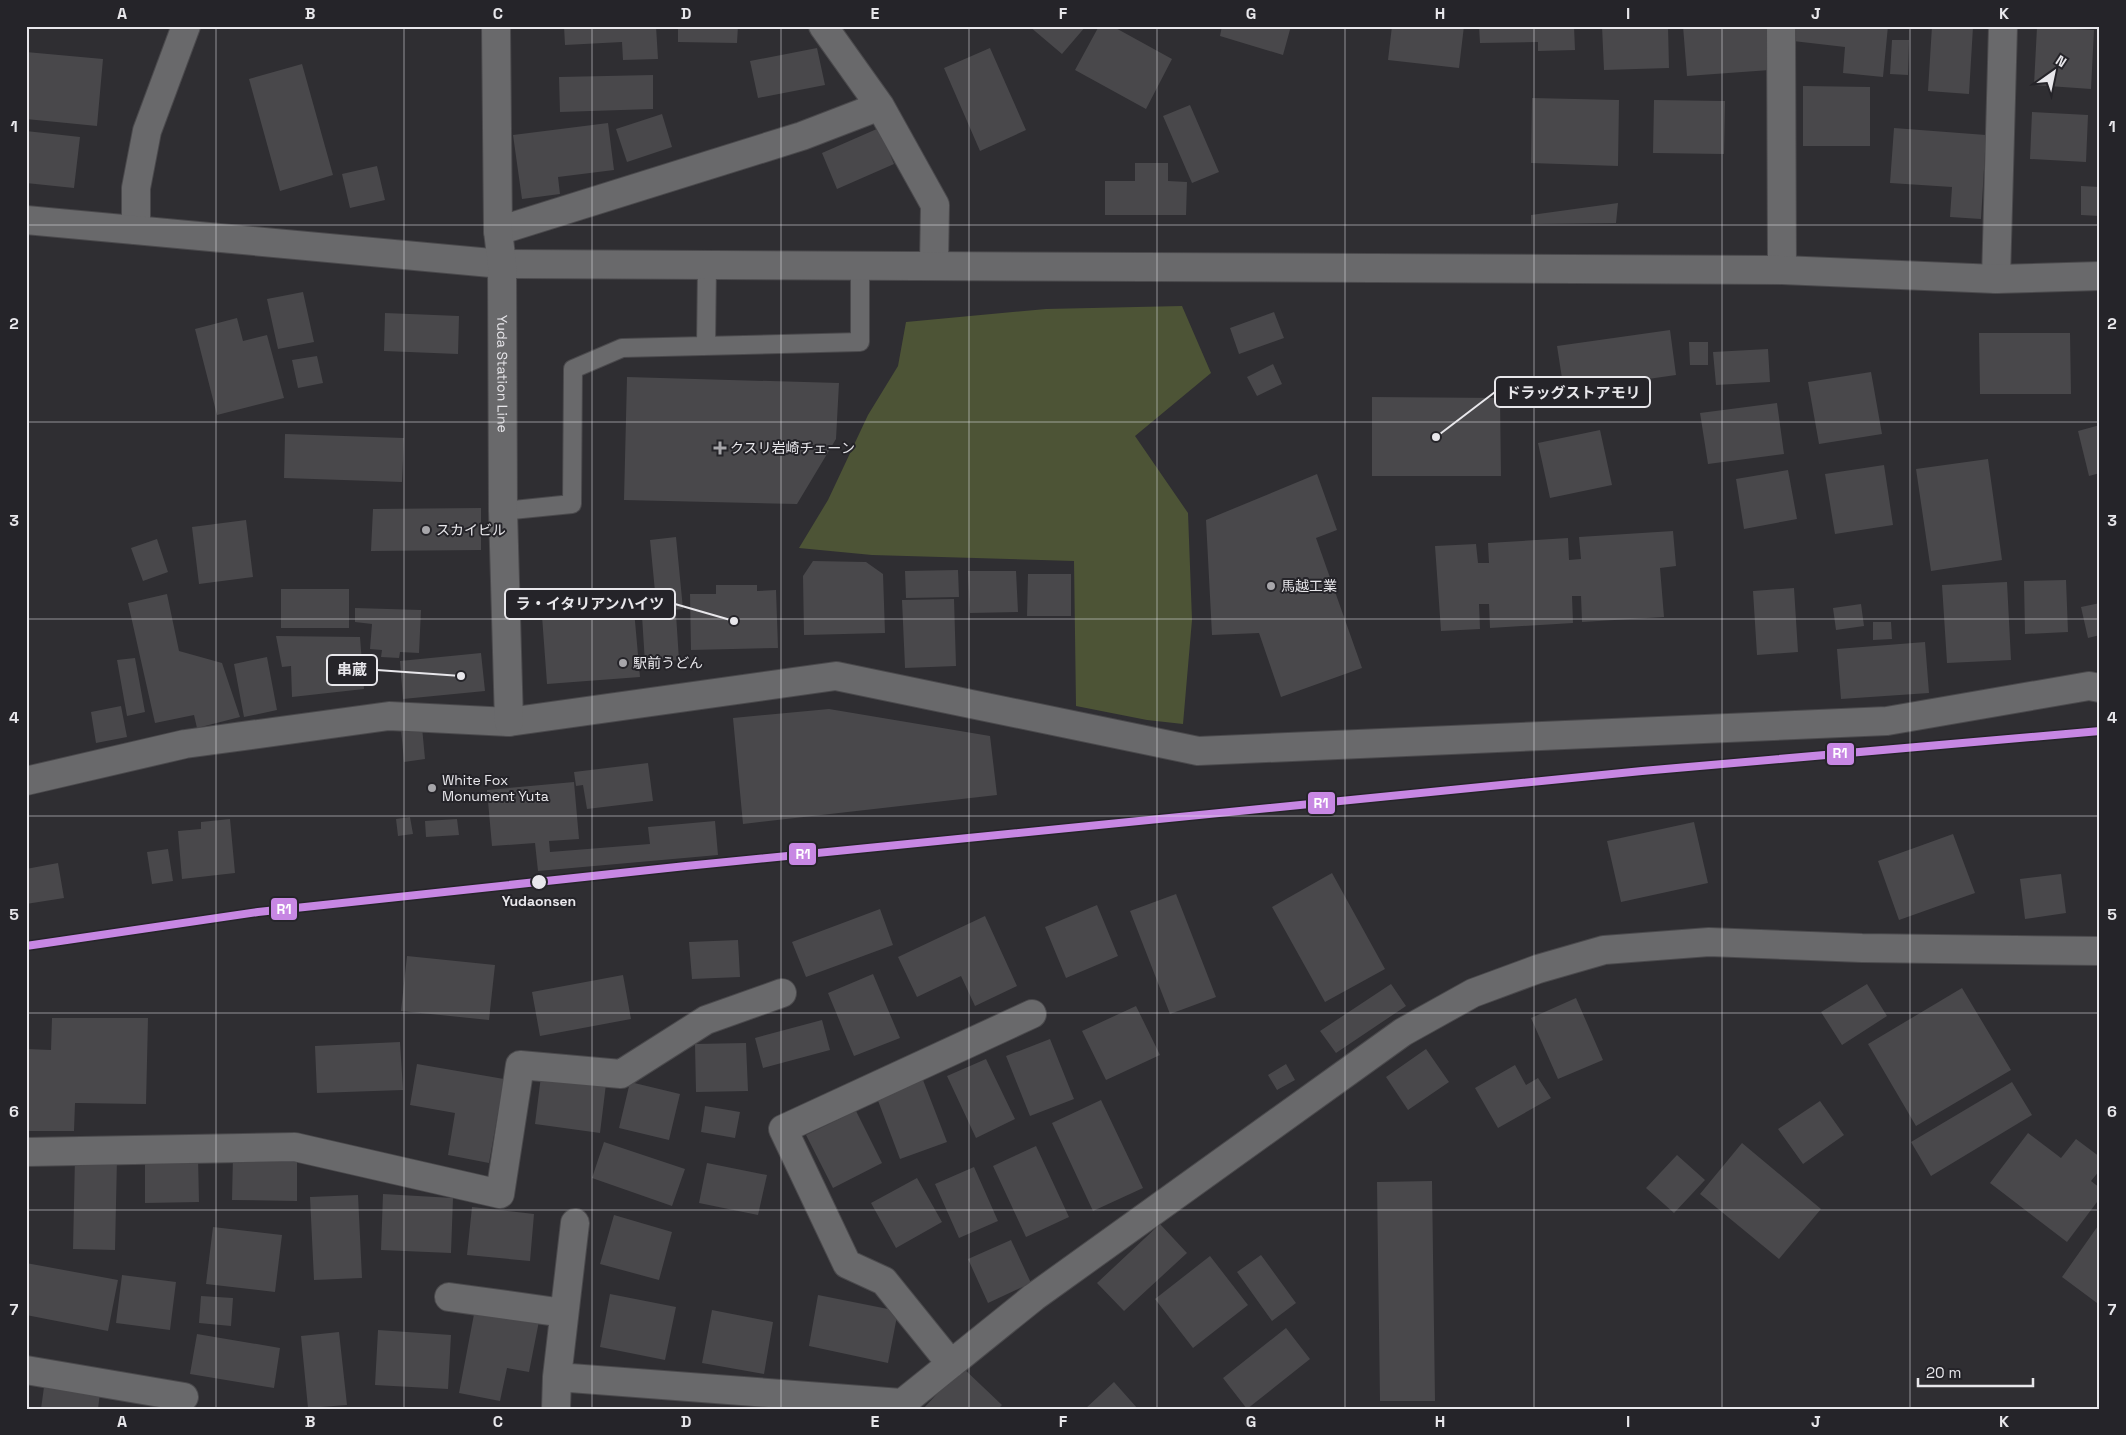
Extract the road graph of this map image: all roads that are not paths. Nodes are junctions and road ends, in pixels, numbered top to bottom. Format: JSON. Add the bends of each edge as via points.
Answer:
{"nodes":[{"id":1,"x":186,"y":26,"type":"edge"},
{"id":2,"x":496,"y":26,"type":"edge"},
{"id":3,"x":823,"y":26,"type":"edge"},
{"id":4,"x":1781,"y":26,"type":"edge"},
{"id":5,"x":2003,"y":26,"type":"edge"},
{"id":6,"x":880,"y":106,"type":"junction"},
{"id":7,"x":26,"y":220,"type":"edge"},
{"id":8,"x":136,"y":230,"type":"junction"},
{"id":9,"x":498,"y":231,"type":"junction"},
{"id":10,"x":502,"y":264,"type":"junction"},
{"id":11,"x":707,"y":265,"type":"junction"},
{"id":12,"x":934,"y":265,"type":"junction"},
{"id":13,"x":860,"y":267,"type":"junction"},
{"id":14,"x":1782,"y":270,"type":"junction"},
{"id":15,"x":2100,"y":276,"type":"edge"},
{"id":16,"x":1996,"y":279,"type":"junction"},
{"id":17,"x":706,"y":346,"type":"junction"},
{"id":18,"x":503,"y":511,"type":"junction"},
{"id":19,"x":2100,"y":688,"type":"edge"},
{"id":20,"x":509,"y":722,"type":"junction"},
{"id":21,"x":26,"y":780,"type":"edge"},
{"id":22,"x":2100,"y":951,"type":"edge"},
{"id":23,"x":782,"y":993,"type":"dead end"},
{"id":24,"x":1032,"y":1014,"type":"dead end"},
{"id":25,"x":26,"y":1152,"type":"edge"},
{"id":26,"x":575,"y":1223,"type":"dead end"},
{"id":27,"x":449,"y":1297,"type":"dead end"},
{"id":28,"x":564,"y":1313,"type":"junction"},
{"id":29,"x":951,"y":1364,"type":"junction"},
{"id":30,"x":26,"y":1370,"type":"edge"},
{"id":31,"x":557,"y":1378,"type":"junction"},
{"id":32,"x":184,"y":1398,"type":"dead end"},
{"id":33,"x":898,"y":1406,"type":"edge"},
{"id":34,"x":556,"y":1409,"type":"edge"}],
"edges":[{"from":1,"to":8,"type":"street","via":[[147,131],[136,188]]},
{"from":2,"to":9,"type":"street","name":"Yuda Station Line"},
{"from":3,"to":6,"type":"street"},
{"from":4,"to":14,"type":"street"},
{"from":5,"to":16,"type":"street"},
{"from":6,"to":9,"type":"street","via":[[802,136]]},
{"from":6,"to":12,"type":"street","via":[[935,205]]},
{"from":7,"to":8,"type":"street"},
{"from":8,"to":10,"type":"street"},
{"from":9,"to":10,"type":"street","name":"Yuda Station Line"},
{"from":10,"to":11,"type":"street"},
{"from":10,"to":18,"type":"street","name":"Yuda Station Line"},
{"from":11,"to":13,"type":"street"},
{"from":11,"to":17,"type":"lane"},
{"from":12,"to":13,"type":"street"},
{"from":12,"to":14,"type":"street"},
{"from":13,"to":17,"type":"lane","via":[[860,342]]},
{"from":14,"to":16,"type":"street"},
{"from":15,"to":16,"type":"street"},
{"from":17,"to":18,"type":"lane","via":[[622,348],[573,369],[572,504]]},
{"from":18,"to":20,"type":"street","name":"Yuda Station Line"},
{"from":19,"to":20,"type":"street","via":[[2089,686],[1887,721],[1198,751],[836,676]]},
{"from":20,"to":21,"type":"street","via":[[390,716],[185,744]]},
{"from":22,"to":29,"type":"street","via":[[1709,942],[1604,950],[1538,969],[1473,993],[1403,1032],[1034,1296]]},
{"from":23,"to":25,"type":"street","via":[[706,1020],[621,1074],[520,1065],[500,1194],[295,1147]]},
{"from":24,"to":29,"type":"street","via":[[783,1129],[847,1264],[884,1281]]},
{"from":26,"to":28,"type":"street"},
{"from":27,"to":28,"type":"street"},
{"from":28,"to":31,"type":"street"},
{"from":29,"to":33,"type":"street"},
{"from":30,"to":32,"type":"street"},
{"from":31,"to":33,"type":"street"},
{"from":31,"to":34,"type":"street"}]}
